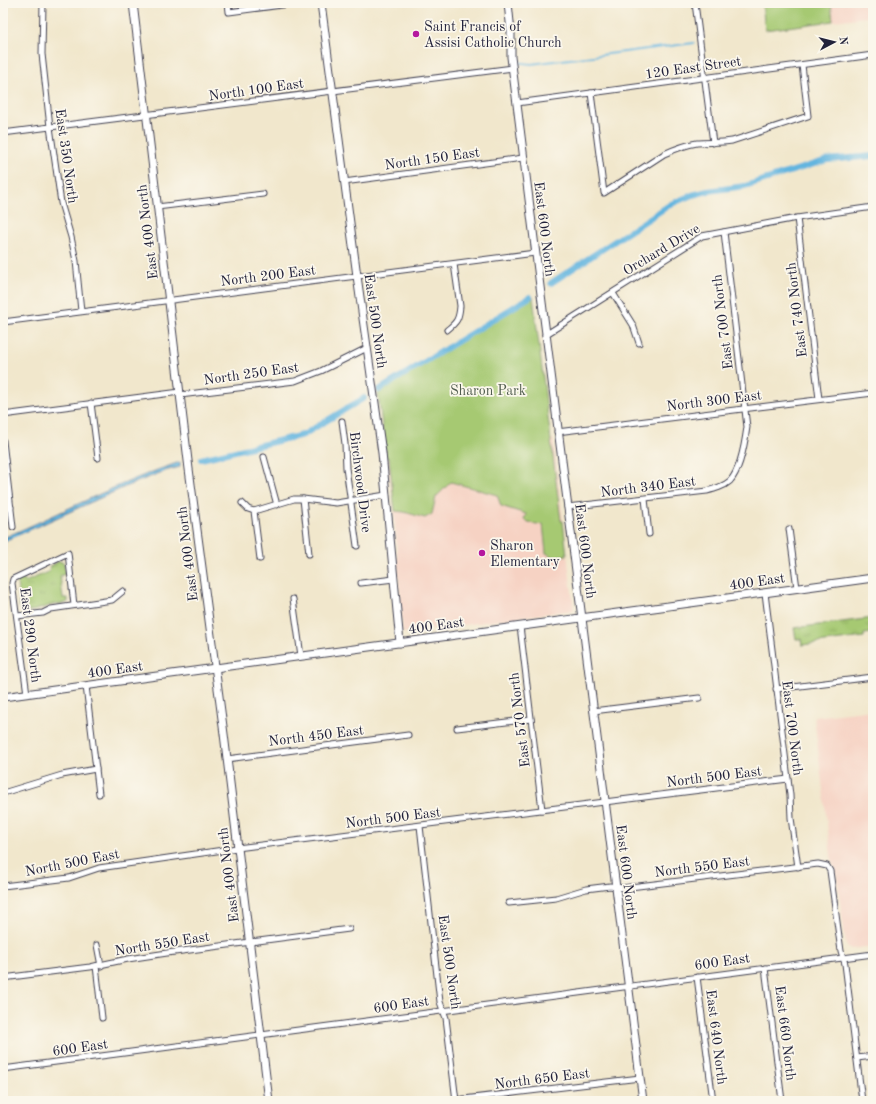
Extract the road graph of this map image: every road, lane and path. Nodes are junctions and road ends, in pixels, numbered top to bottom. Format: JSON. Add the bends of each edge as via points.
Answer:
{"nodes":[{"id":1,"x":43,"y":3,"type":"edge"},
{"id":2,"x":133,"y":3,"type":"edge"},
{"id":3,"x":228,"y":3,"type":"edge"},
{"id":4,"x":297,"y":3,"type":"edge"},
{"id":5,"x":321,"y":3,"type":"edge"},
{"id":6,"x":508,"y":3,"type":"edge"},
{"id":7,"x":695,"y":3,"type":"edge"},
{"id":8,"x":873,"y":55,"type":"edge"},
{"id":9,"x":802,"y":65,"type":"junction"},
{"id":10,"x":512,"y":68,"type":"junction"},
{"id":11,"x":705,"y":78,"type":"junction"},
{"id":12,"x":332,"y":91,"type":"junction"},
{"id":13,"x":591,"y":93,"type":"junction"},
{"id":14,"x":517,"y":103,"type":"junction"},
{"id":15,"x":146,"y":116,"type":"junction"},
{"id":16,"x":50,"y":127,"type":"junction"},
{"id":17,"x":3,"y":133,"type":"edge"},
{"id":18,"x":713,"y":142,"type":"junction"},
{"id":19,"x":523,"y":158,"type":"junction"},
{"id":20,"x":344,"y":182,"type":"junction"},
{"id":21,"x":263,"y":194,"type":"dead end"},
{"id":22,"x":157,"y":207,"type":"junction"},
{"id":23,"x":873,"y":207,"type":"edge"},
{"id":24,"x":797,"y":218,"type":"junction"},
{"id":25,"x":724,"y":232,"type":"junction"},
{"id":26,"x":535,"y":253,"type":"junction"},
{"id":27,"x":454,"y":264,"type":"junction"},
{"id":28,"x":357,"y":276,"type":"junction"},
{"id":29,"x":613,"y":293,"type":"junction"},
{"id":30,"x":168,"y":300,"type":"junction"},
{"id":31,"x":82,"y":311,"type":"junction"},
{"id":32,"x":3,"y":322,"type":"edge"},
{"id":33,"x":447,"y":330,"type":"dead end"},
{"id":34,"x":545,"y":335,"type":"junction"},
{"id":35,"x":639,"y":343,"type":"dead end"},
{"id":36,"x":367,"y":348,"type":"junction"},
{"id":37,"x":873,"y":393,"type":"edge"},
{"id":38,"x":180,"y":394,"type":"junction"},
{"id":39,"x":819,"y":399,"type":"junction"},
{"id":40,"x":90,"y":403,"type":"junction"},
{"id":41,"x":745,"y":408,"type":"junction"},
{"id":42,"x":3,"y":415,"type":"edge"},
{"id":43,"x":342,"y":421,"type":"dead end"},
{"id":44,"x":557,"y":432,"type":"junction"},
{"id":45,"x":3,"y":441,"type":"edge"},
{"id":46,"x":264,"y":457,"type":"dead end"},
{"id":47,"x":98,"y":458,"type":"dead end"},
{"id":48,"x":707,"y":491,"type":"joint"},
{"id":49,"x":386,"y":495,"type":"junction"},
{"id":50,"x":302,"y":498,"type":"junction"},
{"id":51,"x":645,"y":499,"type":"junction"},
{"id":52,"x":351,"y":501,"type":"junction"},
{"id":53,"x":242,"y":503,"type":"dead end"},
{"id":54,"x":277,"y":504,"type":"junction"},
{"id":55,"x":11,"y":507,"type":"junction"},
{"id":56,"x":567,"y":507,"type":"junction"},
{"id":57,"x":3,"y":508,"type":"edge"},
{"id":58,"x":254,"y":511,"type":"junction"},
{"id":59,"x":13,"y":527,"type":"dead end"},
{"id":60,"x":789,"y":528,"type":"dead end"},
{"id":61,"x":649,"y":534,"type":"dead end"},
{"id":62,"x":357,"y":546,"type":"dead end"},
{"id":63,"x":309,"y":554,"type":"dead end"},
{"id":64,"x":260,"y":559,"type":"dead end"},
{"id":65,"x":873,"y":578,"type":"edge"},
{"id":66,"x":394,"y":579,"type":"junction"},
{"id":67,"x":361,"y":583,"type":"dead end"},
{"id":68,"x":797,"y":588,"type":"junction"},
{"id":69,"x":123,"y":591,"type":"dead end"},
{"id":70,"x":765,"y":593,"type":"junction"},
{"id":71,"x":293,"y":600,"type":"dead end"},
{"id":72,"x":74,"y":605,"type":"junction"},
{"id":73,"x":17,"y":616,"type":"junction"},
{"id":74,"x":581,"y":618,"type":"junction"},
{"id":75,"x":520,"y":626,"type":"junction"},
{"id":76,"x":400,"y":643,"type":"junction"},
{"id":77,"x":301,"y":656,"type":"junction"},
{"id":78,"x":214,"y":668,"type":"junction"},
{"id":79,"x":873,"y":676,"type":"edge"},
{"id":80,"x":86,"y":686,"type":"junction"},
{"id":81,"x":776,"y":689,"type":"junction"},
{"id":82,"x":27,"y":694,"type":"junction"},
{"id":83,"x":3,"y":697,"type":"edge"},
{"id":84,"x":699,"y":698,"type":"dead end"},
{"id":85,"x":593,"y":711,"type":"junction"},
{"id":86,"x":531,"y":719,"type":"junction"},
{"id":87,"x":457,"y":728,"type":"dead end"},
{"id":88,"x":408,"y":735,"type":"dead end"},
{"id":89,"x":227,"y":759,"type":"junction"},
{"id":90,"x":96,"y":769,"type":"junction"},
{"id":91,"x":788,"y":779,"type":"junction"},
{"id":92,"x":3,"y":793,"type":"edge"},
{"id":93,"x":99,"y":794,"type":"dead end"},
{"id":94,"x":604,"y":802,"type":"junction"},
{"id":95,"x":542,"y":810,"type":"junction"},
{"id":96,"x":420,"y":826,"type":"junction"},
{"id":97,"x":237,"y":848,"type":"junction"},
{"id":98,"x":798,"y":867,"type":"junction"},
{"id":99,"x":3,"y":886,"type":"edge"},
{"id":100,"x":616,"y":887,"type":"junction"},
{"id":101,"x":509,"y":903,"type":"dead end"},
{"id":102,"x":349,"y":929,"type":"dead end"},
{"id":103,"x":249,"y":942,"type":"junction"},
{"id":104,"x":97,"y":945,"type":"dead end"},
{"id":105,"x":873,"y":954,"type":"edge"},
{"id":106,"x":843,"y":958,"type":"junction"},
{"id":107,"x":98,"y":966,"type":"junction"},
{"id":108,"x":765,"y":968,"type":"junction"},
{"id":109,"x":697,"y":977,"type":"junction"},
{"id":110,"x":3,"y":978,"type":"edge"},
{"id":111,"x":628,"y":986,"type":"junction"},
{"id":112,"x":443,"y":1010,"type":"junction"},
{"id":113,"x":102,"y":1018,"type":"dead end"},
{"id":114,"x":260,"y":1035,"type":"junction"},
{"id":115,"x":873,"y":1056,"type":"edge"},
{"id":116,"x":857,"y":1058,"type":"junction"},
{"id":117,"x":3,"y":1069,"type":"edge"},
{"id":118,"x":640,"y":1078,"type":"junction"},
{"id":119,"x":456,"y":1100,"type":"edge"},
{"id":120,"x":269,"y":1101,"type":"edge"},
{"id":121,"x":448,"y":1101,"type":"edge"},
{"id":122,"x":643,"y":1101,"type":"edge"},
{"id":123,"x":713,"y":1101,"type":"edge"},
{"id":124,"x":782,"y":1101,"type":"edge"},
{"id":125,"x":862,"y":1101,"type":"edge"}],
"edges":[{"from":1,"to":16,"type":"street","name":"East 350 North","via":[[42,54]]},
{"from":2,"to":15,"type":"street","name":"East 400 North"},
{"from":3,"to":4,"type":"street","via":[[229,12]]},
{"from":5,"to":12,"type":"street","name":"East 500 North"},
{"from":6,"to":10,"type":"street","name":"East 600 North"},
{"from":7,"to":11,"type":"street"},
{"from":8,"to":9,"type":"street","name":"120 East Street"},
{"from":9,"to":11,"type":"street","name":"120 East Street"},
{"from":9,"to":18,"type":"street","via":[[808,116],[732,141]]},
{"from":10,"to":12,"type":"street","name":"North 100 East"},
{"from":10,"to":14,"type":"street","name":"East 600 North"},
{"from":11,"to":13,"type":"street","name":"120 East Street"},
{"from":11,"to":18,"type":"street"},
{"from":12,"to":15,"type":"street","name":"North 100 East"},
{"from":12,"to":20,"type":"street","name":"East 500 North"},
{"from":13,"to":14,"type":"street","name":"120 East Street"},
{"from":13,"to":18,"type":"street","via":[[604,193],[664,154],[697,143]]},
{"from":14,"to":19,"type":"street","name":"East 600 North"},
{"from":15,"to":16,"type":"street","name":"North 100 East"},
{"from":15,"to":22,"type":"street","name":"East 400 North"},
{"from":16,"to":17,"type":"street","name":"North 100 East"},
{"from":16,"to":31,"type":"street","name":"East 350 North","via":[[61,203],[76,261]]},
{"from":19,"to":20,"type":"street","name":"North 150 East"},
{"from":19,"to":26,"type":"street","name":"East 600 North"},
{"from":20,"to":28,"type":"street","name":"East 500 North"},
{"from":21,"to":22,"type":"street"},
{"from":22,"to":30,"type":"street","name":"East 400 North"},
{"from":23,"to":24,"type":"street","name":"Orchard Drive"},
{"from":24,"to":25,"type":"street","name":"Orchard Drive"},
{"from":24,"to":39,"type":"street","name":"East 740 North"},
{"from":25,"to":29,"type":"street","name":"Orchard Drive","via":[[695,240]]},
{"from":25,"to":41,"type":"street","name":"East 700 North"},
{"from":26,"to":27,"type":"street","name":"North 200 East"},
{"from":26,"to":34,"type":"street","name":"East 600 North"},
{"from":27,"to":28,"type":"street","name":"North 200 East"},
{"from":27,"to":33,"type":"street","via":[[460,313],[456,322]]},
{"from":28,"to":30,"type":"street","name":"North 200 East"},
{"from":28,"to":36,"type":"street","name":"East 500 North"},
{"from":29,"to":34,"type":"street","name":"Orchard Drive"},
{"from":29,"to":35,"type":"street","via":[[633,324]]},
{"from":30,"to":31,"type":"street","name":"North 200 East"},
{"from":30,"to":38,"type":"street","name":"East 400 North"},
{"from":31,"to":32,"type":"street","name":"North 200 East"},
{"from":34,"to":44,"type":"street","name":"East 600 North"},
{"from":36,"to":38,"type":"street","name":"North 250 East","via":[[321,371],[294,381]]},
{"from":36,"to":49,"type":"street","name":"East 500 North"},
{"from":37,"to":39,"type":"street","name":"North 300 East"},
{"from":38,"to":40,"type":"street","name":"North 250 East"},
{"from":38,"to":78,"type":"street","name":"East 400 North"},
{"from":39,"to":41,"type":"street","name":"North 300 East"},
{"from":40,"to":42,"type":"street","name":"North 250 East"},
{"from":40,"to":47,"type":"street"},
{"from":41,"to":44,"type":"street","name":"North 300 East"},
{"from":41,"to":48,"type":"street","name":"East 700 North","via":[[745,442],[736,470],[730,480],[720,487]]},
{"from":43,"to":52,"type":"street","name":"Birchwood Drive"},
{"from":44,"to":56,"type":"street","name":"East 600 North"},
{"from":45,"to":55,"type":"street"},
{"from":46,"to":54,"type":"street"},
{"from":48,"to":51,"type":"street","name":"North 340 East"},
{"from":49,"to":52,"type":"street"},
{"from":49,"to":66,"type":"street","name":"East 500 North"},
{"from":50,"to":52,"type":"street","via":[[330,503]]},
{"from":50,"to":54,"type":"street"},
{"from":50,"to":63,"type":"street"},
{"from":51,"to":56,"type":"street","name":"North 340 East"},
{"from":51,"to":61,"type":"street"},
{"from":52,"to":62,"type":"street","name":"Birchwood Drive"},
{"from":53,"to":58,"type":"street"},
{"from":54,"to":58,"type":"street"},
{"from":55,"to":57,"type":"street"},
{"from":55,"to":59,"type":"street"},
{"from":56,"to":74,"type":"street","name":"East 600 North"},
{"from":58,"to":64,"type":"street"},
{"from":60,"to":68,"type":"street"},
{"from":65,"to":68,"type":"street","name":"400 East"},
{"from":66,"to":67,"type":"street"},
{"from":66,"to":76,"type":"street","name":"East 500 North"},
{"from":68,"to":70,"type":"street","name":"400 East"},
{"from":69,"to":72,"type":"street","via":[[112,600]]},
{"from":70,"to":74,"type":"street","name":"400 East"},
{"from":70,"to":81,"type":"street","name":"East 700 North"},
{"from":71,"to":77,"type":"street"},
{"from":72,"to":73,"type":"street","via":[[51,609],[44,613]]},
{"from":72,"to":73,"type":"street","name":"East 290 North","via":[[68,553],[13,579]]},
{"from":73,"to":82,"type":"street","name":"East 290 North"},
{"from":74,"to":75,"type":"street","name":"400 East"},
{"from":74,"to":85,"type":"street","name":"East 600 North"},
{"from":75,"to":76,"type":"street","name":"400 East"},
{"from":75,"to":86,"type":"street","name":"East 570 North"},
{"from":76,"to":77,"type":"street","name":"400 East"},
{"from":77,"to":78,"type":"street","name":"400 East"},
{"from":78,"to":80,"type":"street","name":"400 East"},
{"from":78,"to":89,"type":"street","name":"East 400 North"},
{"from":79,"to":81,"type":"street"},
{"from":80,"to":82,"type":"street","name":"400 East"},
{"from":80,"to":90,"type":"street"},
{"from":81,"to":91,"type":"street","name":"East 700 North"},
{"from":82,"to":83,"type":"street","name":"400 East"},
{"from":84,"to":85,"type":"street"},
{"from":85,"to":94,"type":"street","name":"East 600 North"},
{"from":86,"to":87,"type":"street"},
{"from":86,"to":95,"type":"street","name":"East 570 North"},
{"from":88,"to":89,"type":"street","name":"North 450 East"},
{"from":89,"to":97,"type":"street","name":"East 400 North"},
{"from":90,"to":92,"type":"street","via":[[62,775]]},
{"from":90,"to":93,"type":"street"},
{"from":91,"to":94,"type":"street","name":"North 500 East"},
{"from":91,"to":98,"type":"street","name":"East 700 North"},
{"from":94,"to":95,"type":"street","name":"North 500 East"},
{"from":94,"to":100,"type":"street","name":"East 600 North"},
{"from":95,"to":96,"type":"street","name":"North 500 East"},
{"from":96,"to":97,"type":"street","name":"North 500 East"},
{"from":96,"to":112,"type":"street","name":"East 500 North"},
{"from":97,"to":99,"type":"street","name":"North 500 East","via":[[99,868],[69,878]]},
{"from":97,"to":103,"type":"street","name":"East 400 North"},
{"from":98,"to":100,"type":"street","name":"North 550 East"},
{"from":98,"to":106,"type":"street","name":"North 550 East","via":[[822,864],[830,871]]},
{"from":100,"to":101,"type":"street","name":"North 550 East","via":[[584,890],[556,898]]},
{"from":100,"to":111,"type":"street","name":"East 600 North"},
{"from":102,"to":103,"type":"street","name":"North 550 East"},
{"from":103,"to":107,"type":"street","name":"North 550 East","via":[[148,956]]},
{"from":103,"to":114,"type":"street","name":"East 400 North"},
{"from":104,"to":107,"type":"street"},
{"from":105,"to":106,"type":"street","name":"600 East"},
{"from":106,"to":108,"type":"street","name":"600 East"},
{"from":106,"to":116,"type":"street"},
{"from":107,"to":110,"type":"street","name":"North 550 East"},
{"from":107,"to":113,"type":"street"},
{"from":108,"to":109,"type":"street","name":"600 East"},
{"from":108,"to":124,"type":"street","name":"East 660 North"},
{"from":109,"to":111,"type":"street","name":"600 East"},
{"from":109,"to":123,"type":"street","name":"East 640 North"},
{"from":111,"to":112,"type":"street","name":"600 East"},
{"from":111,"to":118,"type":"street","name":"East 600 North"},
{"from":112,"to":114,"type":"street","name":"600 East"},
{"from":112,"to":119,"type":"street","name":"East 500 North"},
{"from":114,"to":117,"type":"street","name":"600 East"},
{"from":114,"to":120,"type":"street","name":"East 400 North"},
{"from":115,"to":116,"type":"street"},
{"from":116,"to":125,"type":"street"},
{"from":118,"to":119,"type":"street","name":"North 650 East"},
{"from":118,"to":122,"type":"street","name":"East 600 North"},
{"from":119,"to":121,"type":"street","name":"North 650 East"}]}
